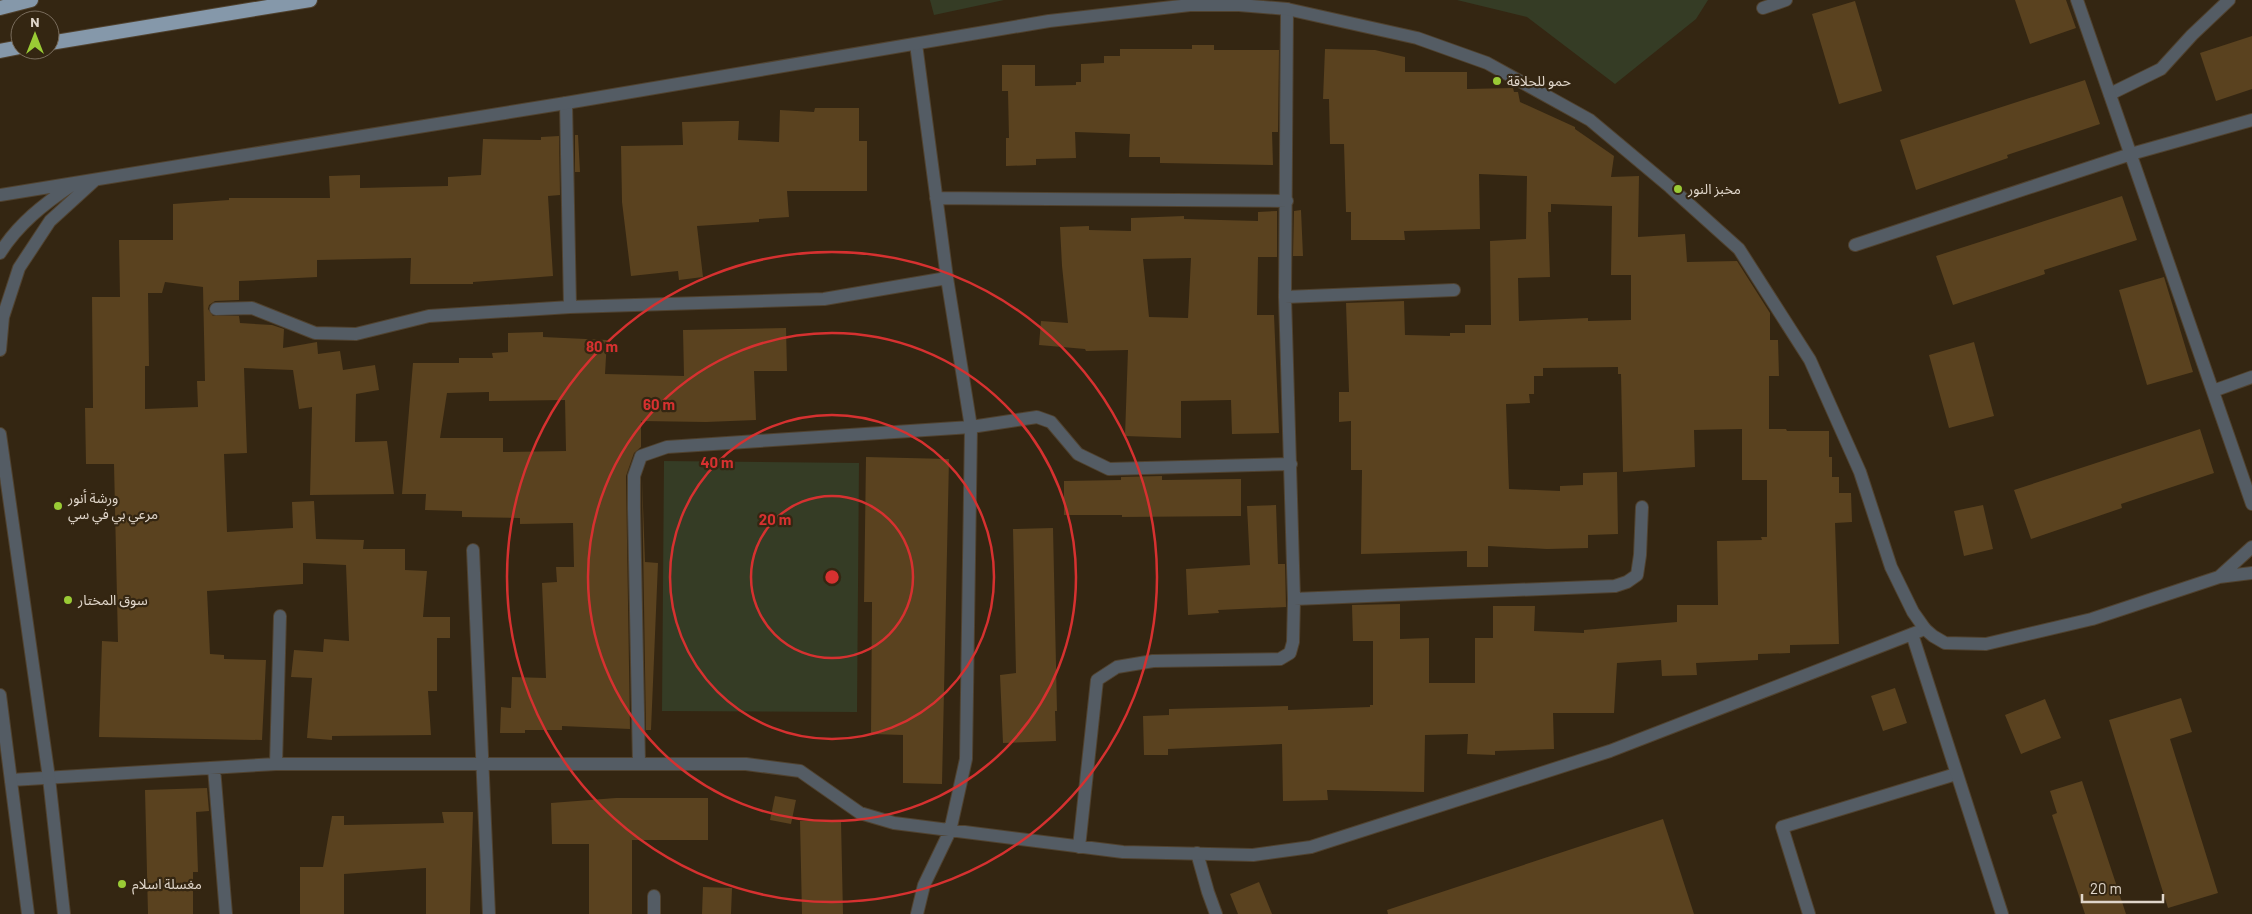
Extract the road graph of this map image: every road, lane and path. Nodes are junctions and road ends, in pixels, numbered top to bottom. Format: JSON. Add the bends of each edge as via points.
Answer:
{"nodes":[{"id":1,"x":31,"y":0,"type":"edge"},
{"id":2,"x":310,"y":0,"type":"edge"},
{"id":3,"x":1786,"y":0,"type":"edge"},
{"id":4,"x":2077,"y":0,"type":"edge"},
{"id":5,"x":2229,"y":0,"type":"edge"},
{"id":6,"x":16,"y":2,"type":"edge"},
{"id":7,"x":0,"y":8,"type":"edge"},
{"id":8,"x":1762,"y":8,"type":"dead end"},
{"id":9,"x":1287,"y":9,"type":"junction"},
{"id":10,"x":60,"y":41,"type":"edge"},
{"id":11,"x":916,"y":44,"type":"junction"},
{"id":12,"x":2110,"y":94,"type":"junction"},
{"id":13,"x":566,"y":103,"type":"junction"},
{"id":14,"x":2252,"y":120,"type":"edge"},
{"id":15,"x":2130,"y":154,"type":"junction"},
{"id":16,"x":94,"y":180,"type":"junction"},
{"id":17,"x":74,"y":183,"type":"junction"},
{"id":18,"x":0,"y":195,"type":"edge"},
{"id":19,"x":936,"y":198,"type":"junction"},
{"id":20,"x":1287,"y":201,"type":"junction"},
{"id":21,"x":1855,"y":245,"type":"dead end"},
{"id":22,"x":0,"y":253,"type":"edge"},
{"id":23,"x":947,"y":278,"type":"junction"},
{"id":24,"x":1454,"y":290,"type":"dead end"},
{"id":25,"x":1286,"y":297,"type":"junction"},
{"id":26,"x":570,"y":307,"type":"junction"},
{"id":27,"x":216,"y":309,"type":"dead end"},
{"id":28,"x":0,"y":350,"type":"edge"},
{"id":29,"x":2252,"y":377,"type":"edge"},
{"id":30,"x":2213,"y":391,"type":"junction"},
{"id":31,"x":971,"y":427,"type":"junction"},
{"id":32,"x":0,"y":434,"type":"edge"},
{"id":33,"x":1291,"y":464,"type":"junction"},
{"id":34,"x":2252,"y":504,"type":"edge"},
{"id":35,"x":1642,"y":507,"type":"dead end"},
{"id":36,"x":2252,"y":547,"type":"edge"},
{"id":37,"x":473,"y":550,"type":"dead end"},
{"id":38,"x":2252,"y":573,"type":"edge"},
{"id":39,"x":2219,"y":577,"type":"junction"},
{"id":40,"x":1294,"y":599,"type":"junction"},
{"id":41,"x":280,"y":616,"type":"dead end"},
{"id":42,"x":1925,"y":629,"type":"junction"},
{"id":43,"x":1912,"y":634,"type":"junction"},
{"id":44,"x":0,"y":695,"type":"edge"},
{"id":45,"x":276,"y":764,"type":"junction"},
{"id":46,"x":482,"y":764,"type":"junction"},
{"id":47,"x":639,"y":764,"type":"junction"},
{"id":48,"x":214,"y":768,"type":"junction"},
{"id":49,"x":1956,"y":774,"type":"junction"},
{"id":50,"x":49,"y":778,"type":"junction"},
{"id":51,"x":11,"y":780,"type":"junction"},
{"id":52,"x":950,"y":831,"type":"junction"},
{"id":53,"x":1079,"y":847,"type":"junction"},
{"id":54,"x":1197,"y":854,"type":"junction"},
{"id":55,"x":654,"y":896,"type":"dead end"},
{"id":56,"x":28,"y":914,"type":"edge"},
{"id":57,"x":64,"y":914,"type":"edge"},
{"id":58,"x":226,"y":914,"type":"edge"},
{"id":59,"x":489,"y":914,"type":"edge"},
{"id":60,"x":654,"y":914,"type":"edge"},
{"id":61,"x":917,"y":914,"type":"edge"},
{"id":62,"x":1216,"y":914,"type":"edge"},
{"id":63,"x":1809,"y":914,"type":"edge"},
{"id":64,"x":2002,"y":914,"type":"edge"}],
"edges":[{"from":1,"to":6,"type":"highway"},
{"from":2,"to":10,"type":"highway"},
{"from":3,"to":8,"type":"street"},
{"from":4,"to":12,"type":"street"},
{"from":5,"to":12,"type":"street","via":[[2161,69]]},
{"from":6,"to":7,"type":"highway"},
{"from":9,"to":11,"type":"street","via":[[1190,5],[1049,21]]},
{"from":9,"to":20,"type":"street"},
{"from":9,"to":42,"type":"street","via":[[1417,38],[1487,62],[1590,120],[1739,250],[1810,360],[1860,472],[1891,567]]},
{"from":11,"to":13,"type":"street"},
{"from":11,"to":19,"type":"street"},
{"from":12,"to":15,"type":"street"},
{"from":13,"to":16,"type":"street"},
{"from":13,"to":26,"type":"street"},
{"from":14,"to":15,"type":"street"},
{"from":15,"to":21,"type":"street"},
{"from":15,"to":30,"type":"street"},
{"from":16,"to":17,"type":"street"},
{"from":16,"to":28,"type":"street","via":[[50,221],[19,268],[3,317]]},
{"from":17,"to":18,"type":"street"},
{"from":17,"to":22,"type":"street","via":[[41,206],[11,236]]},
{"from":19,"to":20,"type":"street"},
{"from":19,"to":23,"type":"street"},
{"from":20,"to":25,"type":"street"},
{"from":23,"to":26,"type":"street","via":[[824,300]]},
{"from":23,"to":31,"type":"street"},
{"from":24,"to":25,"type":"street"},
{"from":25,"to":33,"type":"street"},
{"from":26,"to":27,"type":"street","via":[[429,316],[356,334],[315,333],[252,308]]},
{"from":29,"to":30,"type":"street"},
{"from":30,"to":34,"type":"street"},
{"from":31,"to":33,"type":"street","via":[[1046,418],[1078,454],[1109,469]]},
{"from":31,"to":47,"type":"street","via":[[667,447],[641,456],[634,476]]},
{"from":31,"to":52,"type":"street","via":[[966,759]]},
{"from":32,"to":50,"type":"street"},
{"from":33,"to":40,"type":"street"},
{"from":35,"to":40,"type":"street","via":[[1637,575],[1615,586]]},
{"from":36,"to":39,"type":"street"},
{"from":37,"to":46,"type":"street"},
{"from":38,"to":39,"type":"street"},
{"from":39,"to":42,"type":"street","via":[[2092,619],[1986,644],[1945,643]]},
{"from":40,"to":53,"type":"street","via":[[1293,642],[1290,653],[1280,659],[1153,661],[1117,666],[1097,680]]},
{"from":41,"to":45,"type":"street"},
{"from":42,"to":43,"type":"street"},
{"from":43,"to":49,"type":"street"},
{"from":43,"to":54,"type":"street","via":[[1610,751],[1320,844],[1253,855]]},
{"from":44,"to":51,"type":"street"},
{"from":45,"to":46,"type":"street"},
{"from":45,"to":48,"type":"street"},
{"from":46,"to":47,"type":"street"},
{"from":46,"to":59,"type":"street"},
{"from":47,"to":52,"type":"street","via":[[746,764],[800,771],[860,813],[894,823]]},
{"from":48,"to":50,"type":"street"},
{"from":48,"to":58,"type":"street"},
{"from":49,"to":63,"type":"street","via":[[1782,827]]},
{"from":49,"to":64,"type":"street"},
{"from":50,"to":51,"type":"street"},
{"from":50,"to":57,"type":"street"},
{"from":51,"to":56,"type":"street"},
{"from":52,"to":53,"type":"street"},
{"from":52,"to":61,"type":"street","via":[[924,886]]},
{"from":53,"to":54,"type":"street"},
{"from":54,"to":62,"type":"street"},
{"from":55,"to":60,"type":"street"}]}
